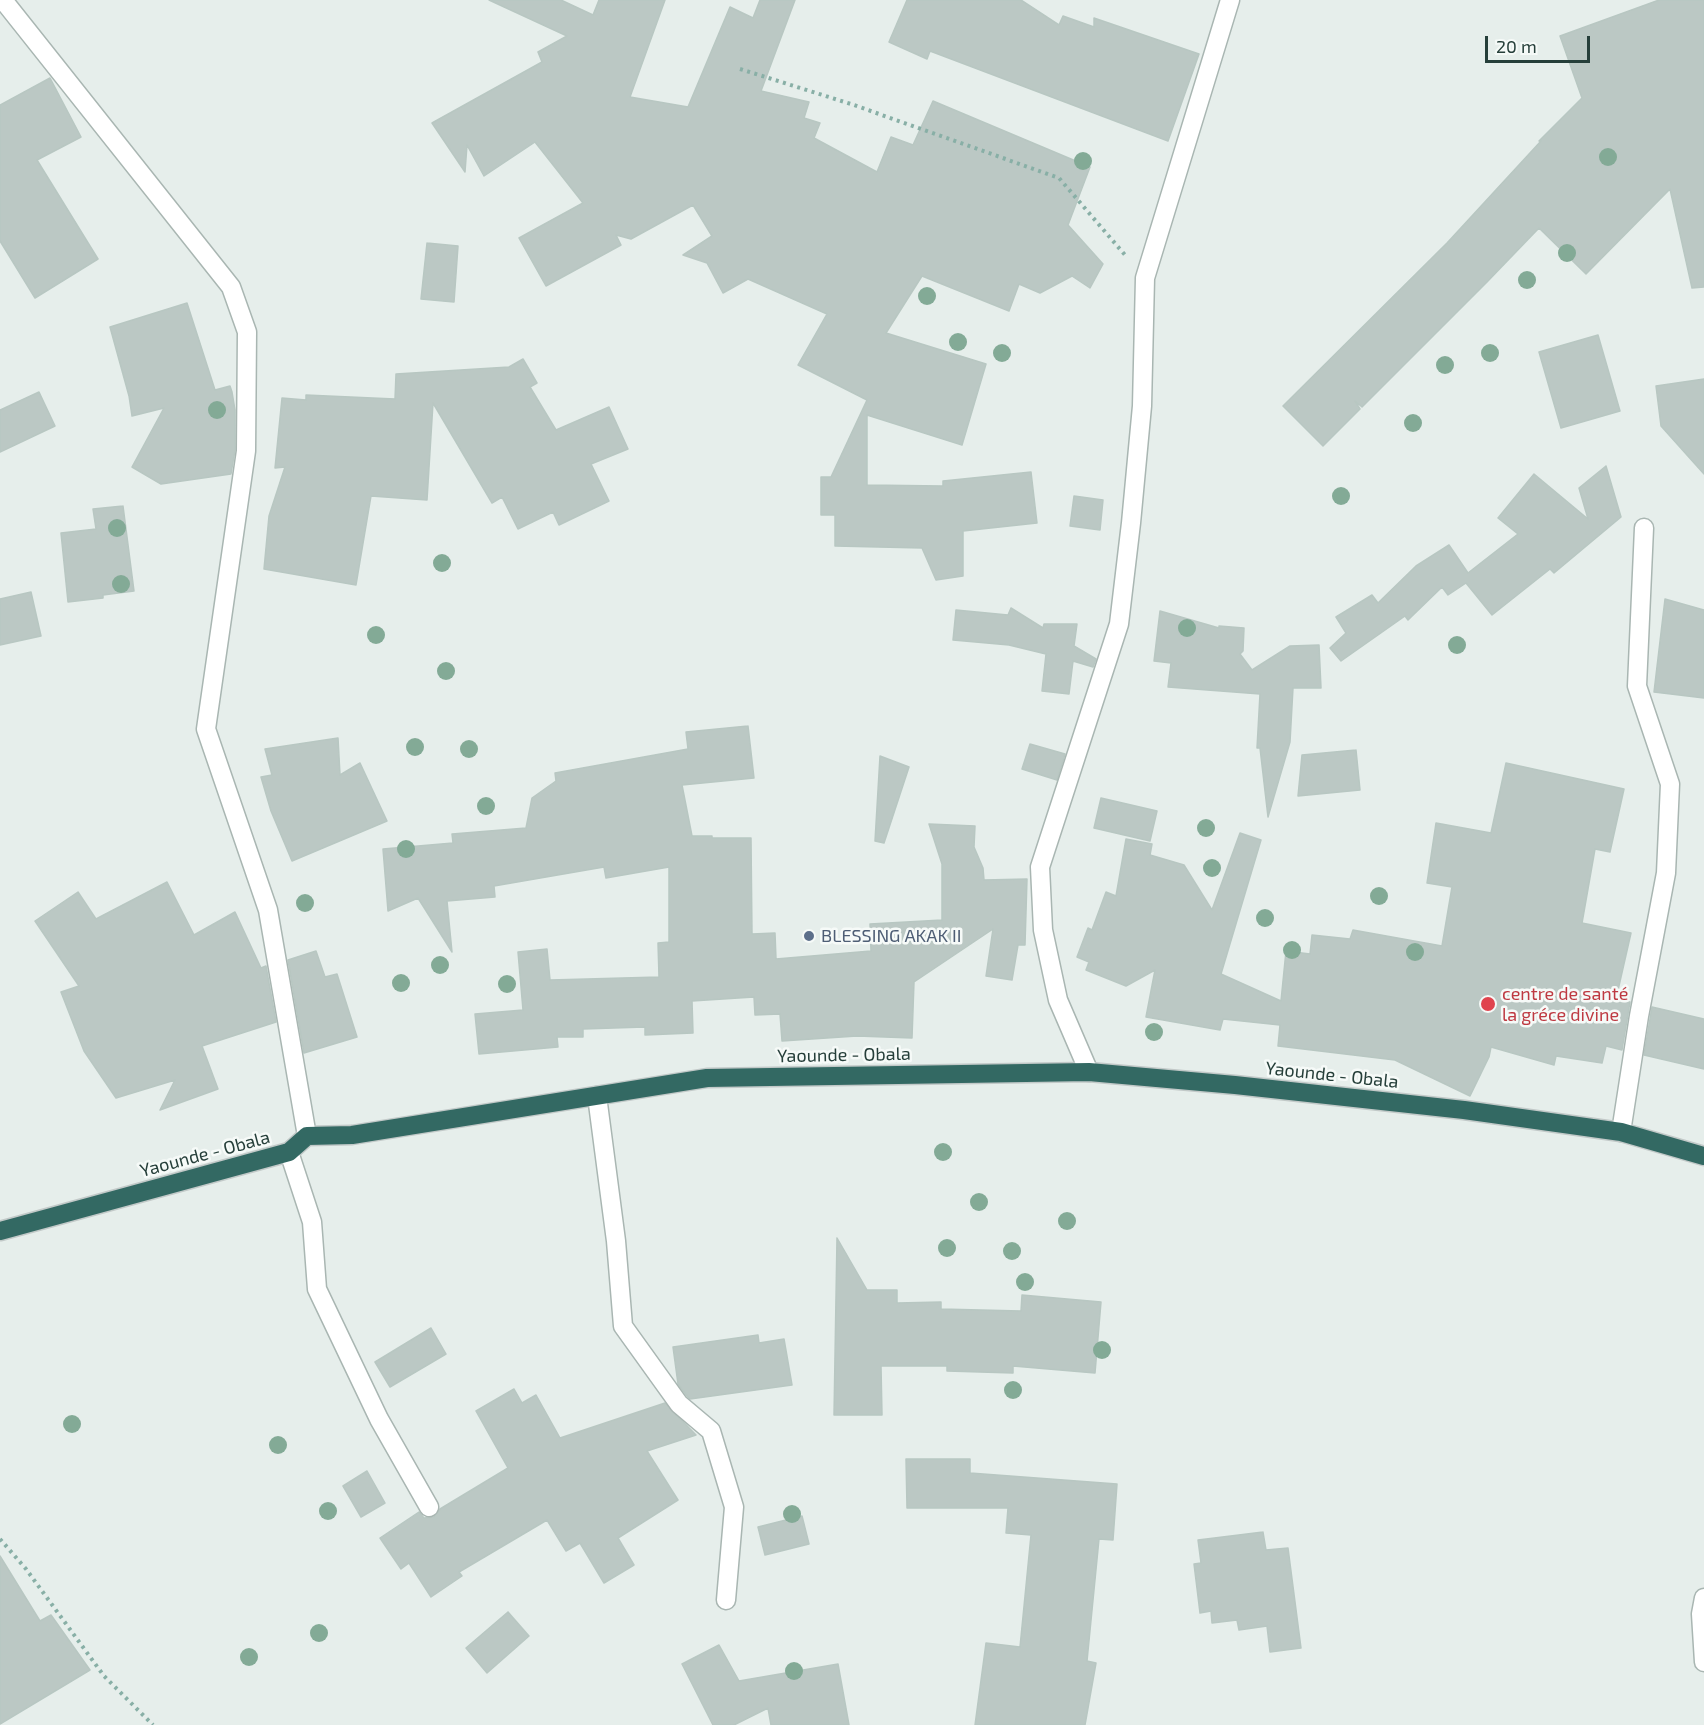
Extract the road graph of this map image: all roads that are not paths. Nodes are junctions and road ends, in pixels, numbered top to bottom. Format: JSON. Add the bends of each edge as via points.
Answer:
{"nodes":[{"id":1,"x":3,"y":0,"type":"edge"},
{"id":2,"x":1230,"y":0,"type":"edge"},
{"id":3,"x":1644,"y":528,"type":"dead end"},
{"id":4,"x":1089,"y":1072,"type":"junction"},
{"id":5,"x":597,"y":1096,"type":"junction"},
{"id":6,"x":1621,"y":1132,"type":"junction"},
{"id":7,"x":307,"y":1136,"type":"junction"},
{"id":8,"x":289,"y":1152,"type":"junction"},
{"id":9,"x":1704,"y":1156,"type":"edge"},
{"id":10,"x":0,"y":1231,"type":"edge"},
{"id":11,"x":429,"y":1507,"type":"dead end"},
{"id":12,"x":1704,"y":1598,"type":"edge"},
{"id":13,"x":726,"y":1600,"type":"dead end"},
{"id":14,"x":1704,"y":1662,"type":"edge"}],
"edges":[{"from":1,"to":7,"type":"street","via":[[231,287],[247,332],[246,451],[206,729],[268,910]]},
{"from":2,"to":4,"type":"street","via":[[1145,278],[1142,406],[1119,624],[1040,867],[1043,930],[1058,1000]]},
{"from":3,"to":6,"type":"street","via":[[1637,686],[1670,784],[1666,873]]},
{"from":4,"to":5,"type":"highway","name":"Yaounde - Obala","via":[[707,1078]]},
{"from":4,"to":6,"type":"highway","name":"Yaounde - Obala","via":[[1430,1106]]},
{"from":5,"to":7,"type":"highway","name":"Yaounde - Obala","via":[[352,1135]]},
{"from":5,"to":13,"type":"street","via":[[623,1326],[679,1404],[711,1431],[734,1508]]},
{"from":6,"to":9,"type":"highway","name":"Yaounde - Obala"},
{"from":7,"to":8,"type":"highway","name":"Yaounde - Obala"},
{"from":8,"to":10,"type":"highway","name":"Yaounde - Obala"},
{"from":8,"to":11,"type":"street","via":[[312,1222],[317,1289],[379,1419]]},
{"from":12,"to":14,"type":"street"}]}
